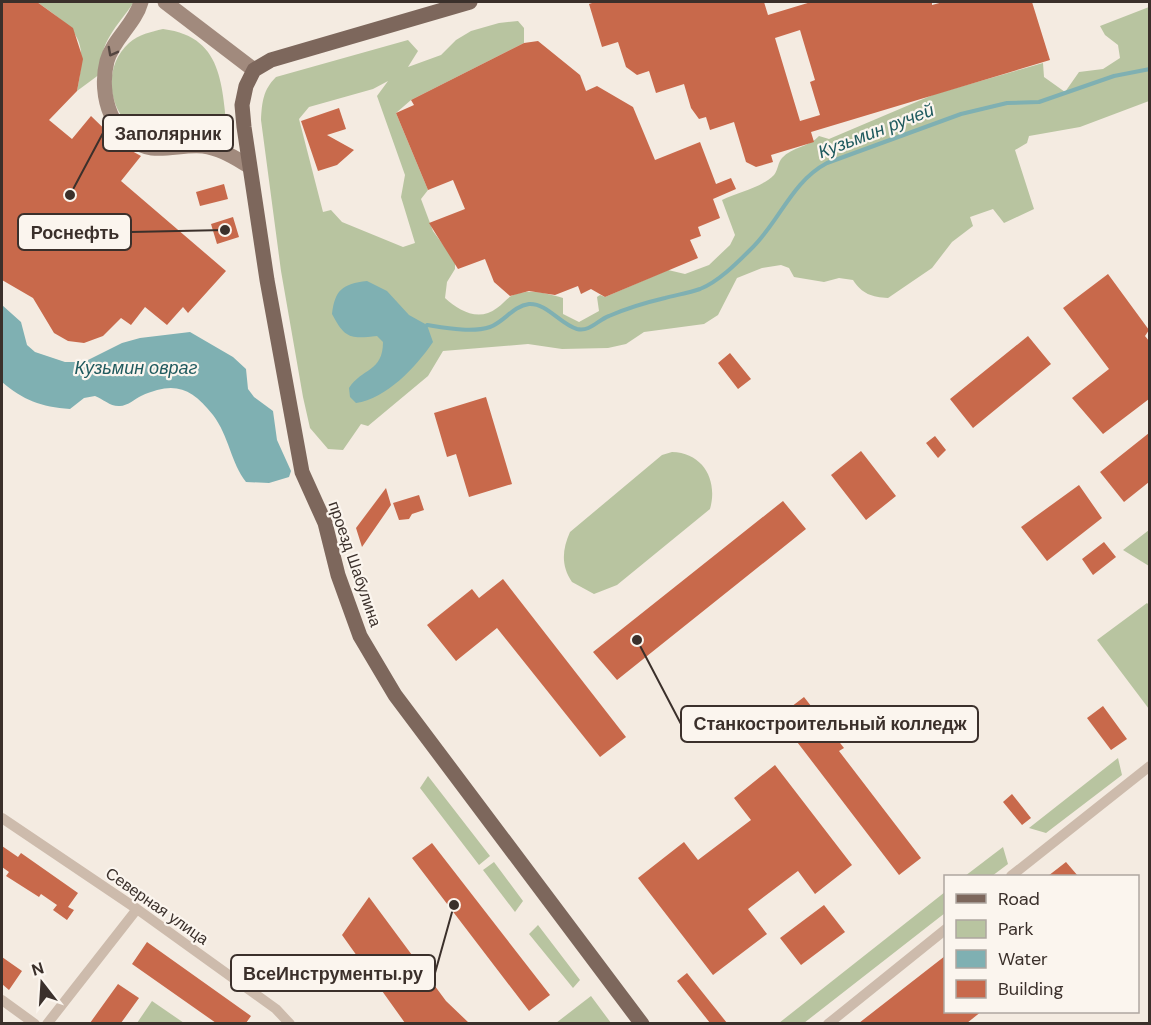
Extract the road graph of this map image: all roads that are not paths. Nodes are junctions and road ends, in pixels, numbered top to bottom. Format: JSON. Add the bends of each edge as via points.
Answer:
{"nodes":[{"id":1,"x":141,"y":2,"type":"edge"},
{"id":2,"x":165,"y":2,"type":"edge"},
{"id":3,"x":470,"y":2,"type":"edge"},
{"id":4,"x":254,"y":69,"type":"junction"},
{"id":5,"x":249,"y":166,"type":"junction"},
{"id":6,"x":1149,"y":766,"type":"edge"},
{"id":7,"x":2,"y":818,"type":"edge"},
{"id":8,"x":1012,"y":875,"type":"edge"},
{"id":9,"x":137,"y":909,"type":"junction"},
{"id":10,"x":944,"y":930,"type":"edge"},
{"id":11,"x":2,"y":1000,"type":"edge"},
{"id":12,"x":35,"y":1023,"type":"edge"},
{"id":13,"x":47,"y":1023,"type":"edge"},
{"id":14,"x":290,"y":1023,"type":"edge"},
{"id":15,"x":642,"y":1023,"type":"edge"},
{"id":16,"x":828,"y":1023,"type":"edge"}],
"edges":[{"from":1,"to":5,"type":"main road","one_way":true,"via":[[108,58],[102,82],[105,105],[116,125],[150,148],[202,146],[217,149]]},
{"from":2,"to":4,"type":"main road"},
{"from":3,"to":4,"type":"main road","via":[[271,60]]},
{"from":4,"to":5,"type":"main road","name":"проезд Шабулина","via":[[242,105]]},
{"from":5,"to":15,"type":"main road","name":"проезд Шабулина","via":[[302,472],[325,523],[360,636],[395,695]]},
{"from":6,"to":8,"type":"street"},
{"from":7,"to":9,"type":"street","name":"Северная улица"},
{"from":9,"to":13,"type":"street"},
{"from":9,"to":14,"type":"street","name":"Северная улица"},
{"from":10,"to":16,"type":"street"},
{"from":11,"to":12,"type":"street"}]}
